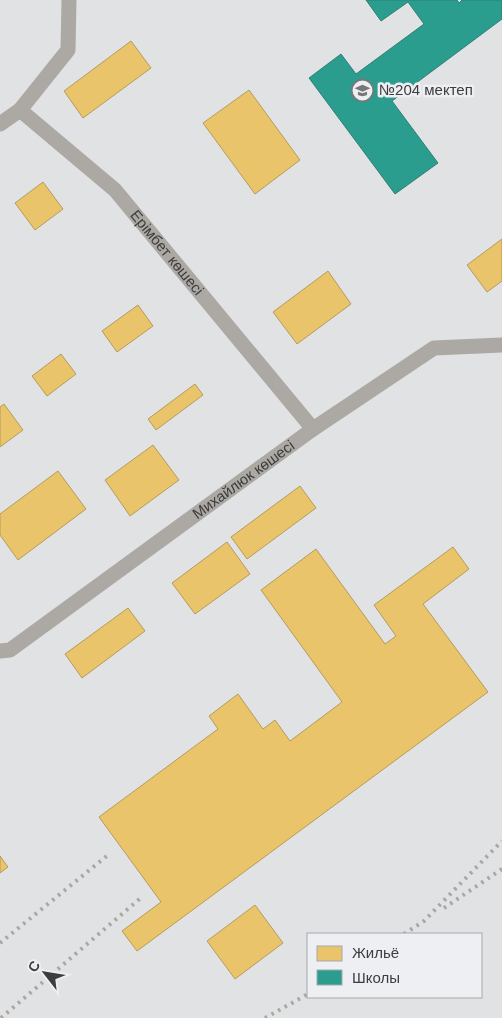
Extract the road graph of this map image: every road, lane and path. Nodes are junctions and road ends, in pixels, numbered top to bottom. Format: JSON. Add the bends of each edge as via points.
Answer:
{"nodes":[{"id":1,"x":69,"y":0,"type":"edge"},
{"id":2,"x":20,"y":110,"type":"junction"},
{"id":3,"x":0,"y":124,"type":"edge"},
{"id":4,"x":502,"y":345,"type":"edge"},
{"id":5,"x":313,"y":430,"type":"junction"},
{"id":6,"x":0,"y":651,"type":"edge"}],
"edges":[{"from":1,"to":2,"type":"street","via":[[68,50]]},
{"from":2,"to":3,"type":"street"},
{"from":2,"to":5,"type":"street","name":"Ерімбет көшесі","via":[[115,190]]},
{"from":4,"to":5,"type":"street","name":"Михайлюк көшесі","via":[[434,348]]},
{"from":5,"to":6,"type":"street","name":"Михайлюк көшесі","via":[[10,650]]}]}
